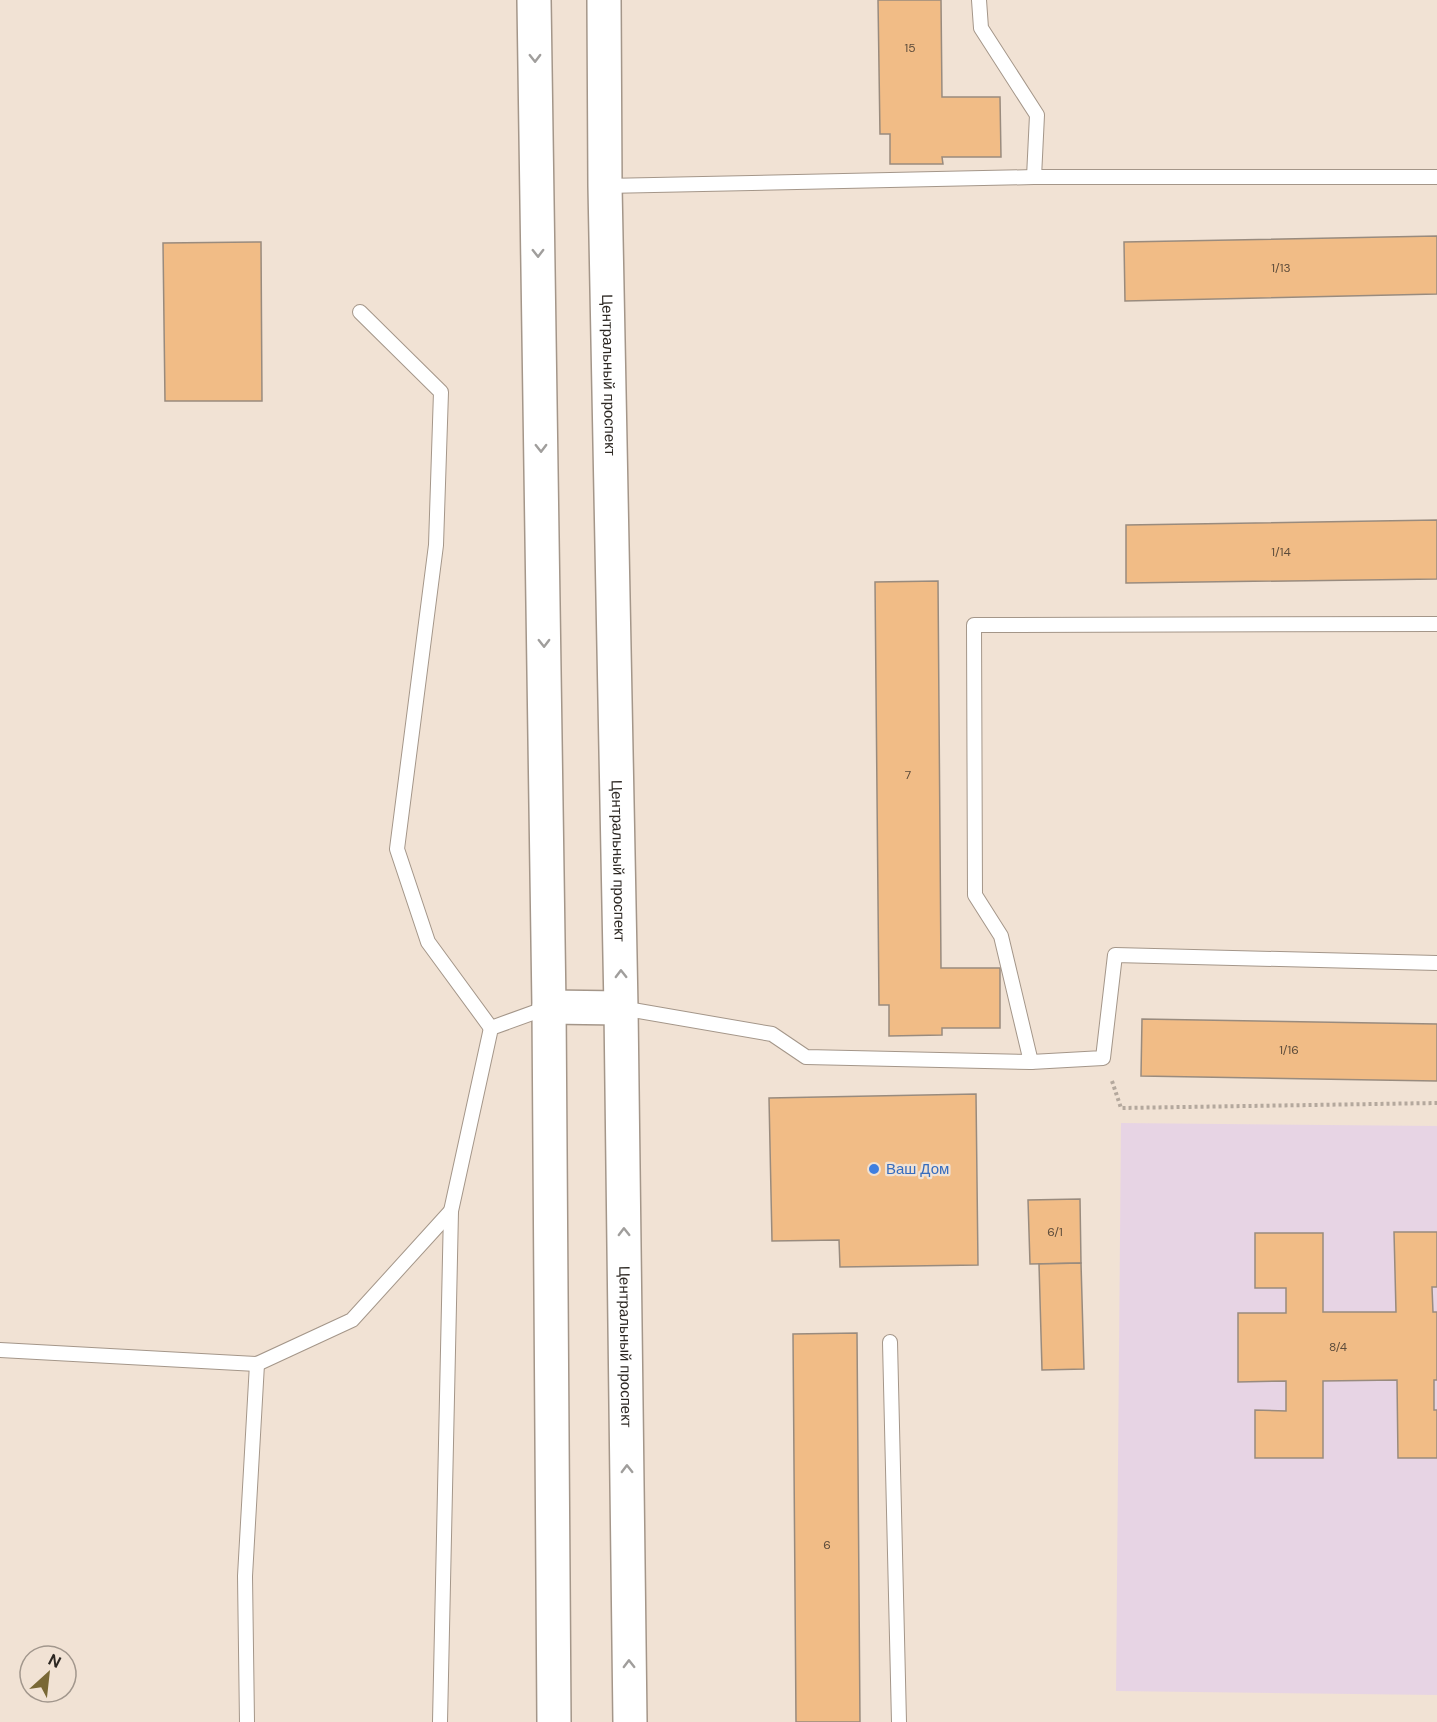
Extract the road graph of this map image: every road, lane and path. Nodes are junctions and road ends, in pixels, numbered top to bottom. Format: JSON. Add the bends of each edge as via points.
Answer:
{"nodes":[{"id":1,"x":534,"y":0,"type":"edge"},
{"id":2,"x":604,"y":0,"type":"edge"},
{"id":3,"x":979,"y":0,"type":"edge"},
{"id":4,"x":1034,"y":177,"type":"junction"},
{"id":5,"x":1437,"y":177,"type":"edge"},
{"id":6,"x":605,"y":186,"type":"junction"},
{"id":7,"x":360,"y":312,"type":"dead end"},
{"id":8,"x":1437,"y":624,"type":"edge"},
{"id":9,"x":1437,"y":963,"type":"edge"},
{"id":10,"x":549,"y":1007,"type":"junction"},
{"id":11,"x":621,"y":1008,"type":"junction"},
{"id":12,"x":491,"y":1028,"type":"junction"},
{"id":13,"x":1103,"y":1058,"type":"junction"},
{"id":14,"x":1031,"y":1062,"type":"junction"},
{"id":15,"x":1000,"y":1072,"type":"dead end"},
{"id":16,"x":1437,"y":1103,"type":"edge"},
{"id":17,"x":451,"y":1211,"type":"junction"},
{"id":18,"x":890,"y":1342,"type":"dead end"},
{"id":19,"x":0,"y":1350,"type":"edge"},
{"id":20,"x":257,"y":1364,"type":"junction"},
{"id":21,"x":247,"y":1722,"type":"edge"},
{"id":22,"x":440,"y":1722,"type":"edge"},
{"id":23,"x":554,"y":1722,"type":"edge"},
{"id":24,"x":630,"y":1722,"type":"edge"},
{"id":25,"x":899,"y":1722,"type":"edge"}],
"edges":[{"from":1,"to":10,"type":"main road","one_way":true},
{"from":2,"to":6,"type":"main road","name":"Центральный проспект"},
{"from":3,"to":4,"type":"lane","via":[[981,28],[1037,115]]},
{"from":4,"to":5,"type":"lane"},
{"from":4,"to":6,"type":"lane"},
{"from":11,"to":6,"type":"main road","name":"Центральный проспект","one_way":true},
{"from":7,"to":12,"type":"lane","via":[[441,392],[436,545],[397,849],[428,942]]},
{"from":8,"to":14,"type":"lane","via":[[974,625],[975,895],[1001,936]]},
{"from":9,"to":13,"type":"lane","via":[[1115,955]]},
{"from":10,"to":11,"type":"main road"},
{"from":10,"to":12,"type":"lane"},
{"from":10,"to":23,"type":"main road"},
{"from":11,"to":14,"type":"lane","via":[[772,1034],[806,1057]]},
{"from":24,"to":11,"type":"main road","name":"Центральный проспект","one_way":true},
{"from":12,"to":17,"type":"lane"},
{"from":13,"to":14,"type":"lane"},
{"from":13,"to":16,"type":"path","via":[[1121,1108]]},
{"from":14,"to":15,"type":"lane"},
{"from":17,"to":20,"type":"lane","via":[[352,1320]]},
{"from":17,"to":22,"type":"lane"},
{"from":18,"to":25,"type":"lane"},
{"from":19,"to":20,"type":"lane"},
{"from":20,"to":21,"type":"lane","via":[[245,1576]]}]}
